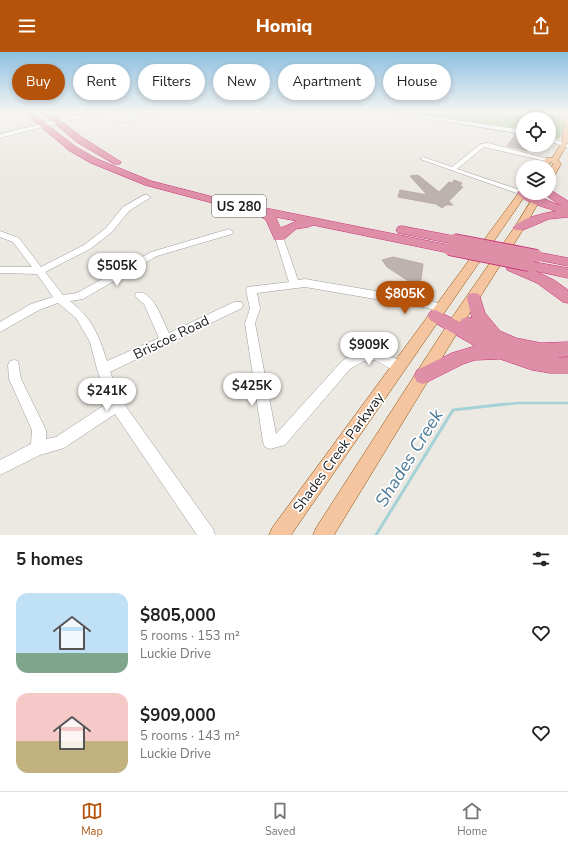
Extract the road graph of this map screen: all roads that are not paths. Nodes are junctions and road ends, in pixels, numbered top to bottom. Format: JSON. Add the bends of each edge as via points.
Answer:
{"nodes":[{"id":1,"x":54,"y":135,"type":"edge"},
{"id":2,"x":73,"y":135,"type":"edge"},
{"id":3,"x":566,"y":135,"type":"edge"},
{"id":4,"x":564,"y":147,"type":"edge"},
{"id":5,"x":423,"y":159,"type":"dead end"},
{"id":6,"x":552,"y":160,"type":"joint"},
{"id":7,"x":453,"y":169,"type":"junction"},
{"id":8,"x":516,"y":191,"type":"edge"},
{"id":9,"x":147,"y":197,"type":"dead end"},
{"id":10,"x":518,"y":200,"type":"edge"},
{"id":11,"x":537,"y":200,"type":"edge"},
{"id":12,"x":549,"y":200,"type":"edge"},
{"id":13,"x":549,"y":200,"type":"edge"},
{"id":14,"x":248,"y":208,"type":"junction"},
{"id":15,"x":568,"y":209,"type":"edge"},
{"id":16,"x":338,"y":226,"type":"junction"},
{"id":17,"x":519,"y":228,"type":"junction"},
{"id":18,"x":229,"y":232,"type":"dead end"},
{"id":19,"x":0,"y":234,"type":"edge"},
{"id":20,"x":279,"y":237,"type":"junction"},
{"id":21,"x":449,"y":247,"type":"junction"},
{"id":22,"x":568,"y":265,"type":"edge"},
{"id":23,"x":0,"y":270,"type":"edge"},
{"id":24,"x":40,"y":271,"type":"junction"},
{"id":25,"x":294,"y":283,"type":"junction"},
{"id":26,"x":140,"y":296,"type":"dead end"},
{"id":27,"x":474,"y":298,"type":"junction"},
{"id":28,"x":568,"y":298,"type":"edge"},
{"id":29,"x":61,"y":300,"type":"junction"},
{"id":30,"x":238,"y":305,"type":"dead end"},
{"id":31,"x":438,"y":312,"type":"junction"},
{"id":32,"x":456,"y":323,"type":"junction"},
{"id":33,"x":0,"y":327,"type":"edge"},
{"id":34,"x":497,"y":338,"type":"junction"},
{"id":35,"x":166,"y":340,"type":"junction"},
{"id":36,"x":568,"y":349,"type":"edge"},
{"id":37,"x":504,"y":354,"type":"junction"},
{"id":38,"x":14,"y":365,"type":"dead end"},
{"id":39,"x":568,"y":366,"type":"edge"},
{"id":40,"x":398,"y":367,"type":"junction"},
{"id":41,"x":104,"y":369,"type":"junction"},
{"id":42,"x":423,"y":376,"type":"junction"},
{"id":43,"x":117,"y":405,"type":"junction"},
{"id":44,"x":38,"y":448,"type":"junction"},
{"id":45,"x":0,"y":468,"type":"edge"},
{"id":46,"x":207,"y":535,"type":"edge"},
{"id":47,"x":279,"y":535,"type":"edge"},
{"id":48,"x":323,"y":535,"type":"edge"}],
"edges":[{"from":1,"to":14,"type":"highway","number":"US 280","via":[[73,149],[126,175],[176,191]]},
{"from":2,"to":21,"type":"highway","number":"US 280","via":[[106,156],[140,172],[165,180]]},
{"from":3,"to":4,"type":"main road"},
{"from":4,"to":6,"type":"main road"},
{"from":5,"to":7,"type":"street"},
{"from":6,"to":7,"type":"street","via":[[483,145]]},
{"from":7,"to":8,"type":"street"},
{"from":9,"to":24,"type":"street","via":[[126,209],[109,230],[87,247]]},
{"from":10,"to":31,"type":"main road","name":"Shades Creek Parkway"},
{"from":11,"to":17,"type":"main road","name":"Shades Creek Parkway"},
{"from":12,"to":15,"type":"highway"},
{"from":13,"to":15,"type":"highway"},
{"from":14,"to":16,"type":"highway","number":"US 280"},
{"from":14,"to":20,"type":"highway","via":[[271,218]]},
{"from":15,"to":17,"type":"highway","via":[[536,219]]},
{"from":16,"to":20,"type":"highway","via":[[295,225]]},
{"from":16,"to":21,"type":"highway","number":"US 280","via":[[379,239]]},
{"from":17,"to":27,"type":"main road","name":"Shades Creek Parkway"},
{"from":18,"to":29,"type":"street","via":[[154,254],[79,296]]},
{"from":19,"to":24,"type":"street","via":[[16,240]]},
{"from":20,"to":25,"type":"street"},
{"from":21,"to":22,"type":"highway","number":"US 280","bridge":true},
{"from":21,"to":28,"type":"highway","via":[[537,276]]},
{"from":23,"to":24,"type":"street"},
{"from":24,"to":29,"type":"street"},
{"from":25,"to":31,"type":"street","via":[[305,282],[383,297]]},
{"from":25,"to":40,"type":"street","via":[[251,290],[255,309],[250,323],[270,442],[280,440],[346,365],[357,357],[367,353],[387,359]]},
{"from":26,"to":35,"type":"street","via":[[148,301]]},
{"from":27,"to":32,"type":"main road","name":"Shades Creek Parkway"},
{"from":27,"to":34,"type":"highway","via":[[478,316]]},
{"from":29,"to":33,"type":"street","via":[[34,307]]},
{"from":29,"to":41,"type":"street","via":[[80,315],[95,340]]},
{"from":30,"to":35,"type":"street","name":"Briscoe Road"},
{"from":31,"to":32,"type":"highway"},
{"from":31,"to":40,"type":"main road","name":"Shades Creek Parkway"},
{"from":32,"to":34,"type":"highway"},
{"from":32,"to":37,"type":"highway"},
{"from":32,"to":42,"type":"main road","name":"Shades Creek Parkway"},
{"from":34,"to":36,"type":"highway","via":[[529,349],[558,352]]},
{"from":35,"to":41,"type":"street","name":"Briscoe Road"},
{"from":37,"to":39,"type":"highway","via":[[552,367]]},
{"from":37,"to":42,"type":"highway","via":[[481,351],[464,355]]},
{"from":38,"to":44,"type":"street","via":[[15,380],[39,430]]},
{"from":40,"to":47,"type":"main road","name":"Shades Creek Parkway"},
{"from":41,"to":43,"type":"street"},
{"from":42,"to":48,"type":"main road","name":"Shades Creek Parkway"},
{"from":43,"to":44,"type":"street","via":[[59,443]]},
{"from":43,"to":46,"type":"street"},
{"from":44,"to":45,"type":"street"}]}
